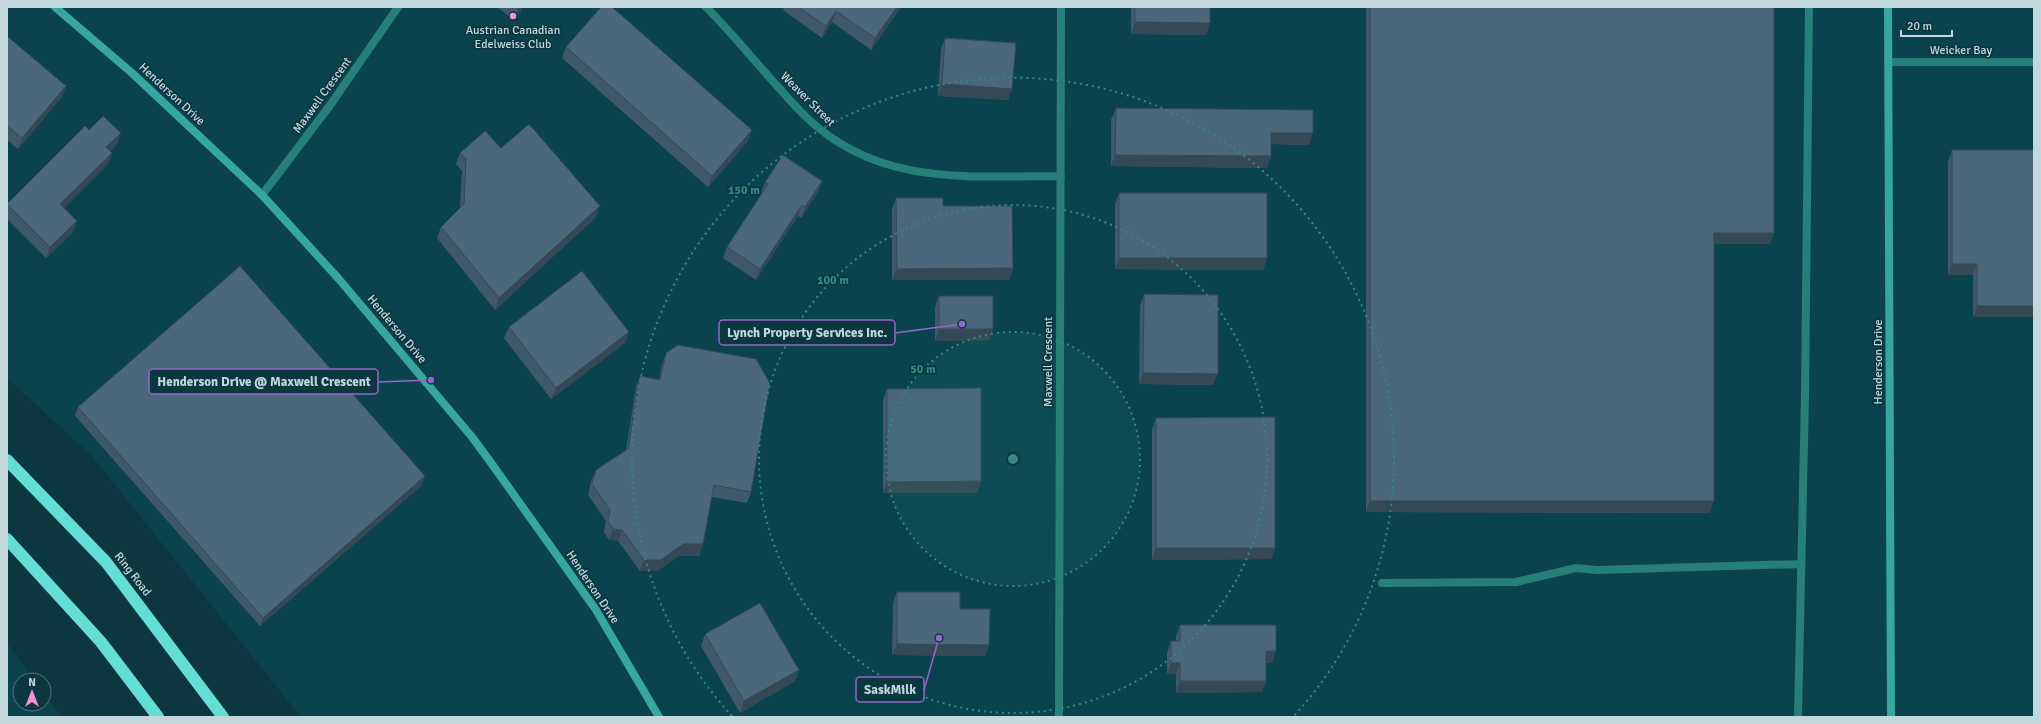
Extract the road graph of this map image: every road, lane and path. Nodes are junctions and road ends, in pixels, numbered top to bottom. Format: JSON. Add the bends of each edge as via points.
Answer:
{"nodes":[{"id":1,"x":55,"y":7,"type":"edge"},
{"id":2,"x":398,"y":7,"type":"edge"},
{"id":3,"x":706,"y":7,"type":"edge"},
{"id":4,"x":1061,"y":7,"type":"edge"},
{"id":5,"x":1809,"y":7,"type":"edge"},
{"id":6,"x":1888,"y":7,"type":"edge"},
{"id":7,"x":1889,"y":62,"type":"junction"},
{"id":8,"x":2034,"y":62,"type":"edge"},
{"id":9,"x":1061,"y":176,"type":"junction"},
{"id":10,"x":262,"y":195,"type":"junction"},
{"id":11,"x":7,"y":460,"type":"edge"},
{"id":12,"x":7,"y":539,"type":"edge"},
{"id":13,"x":1801,"y":564,"type":"junction"},
{"id":14,"x":1382,"y":583,"type":"dead end"},
{"id":15,"x":158,"y":717,"type":"edge"},
{"id":16,"x":223,"y":717,"type":"edge"},
{"id":17,"x":659,"y":717,"type":"edge"},
{"id":18,"x":1059,"y":717,"type":"edge"},
{"id":19,"x":1798,"y":717,"type":"edge"},
{"id":20,"x":1891,"y":717,"type":"edge"}],
"edges":[{"from":1,"to":10,"type":"street","name":"Henderson Drive","via":[[138,79]]},
{"from":2,"to":10,"type":"street","name":"Maxwell Crescent","via":[[331,104]]},
{"from":3,"to":9,"type":"street","name":"Weaver Street","via":[[806,117],[848,148],[873,160],[904,170],[938,175]]},
{"from":4,"to":9,"type":"street","name":"Maxwell Crescent"},
{"from":5,"to":13,"type":"street"},
{"from":6,"to":7,"type":"street","name":"Henderson Drive"},
{"from":7,"to":8,"type":"street","name":"Weicker Bay"},
{"from":7,"to":20,"type":"street","name":"Henderson Drive"},
{"from":9,"to":18,"type":"street","name":"Maxwell Crescent"},
{"from":10,"to":17,"type":"street","name":"Henderson Drive","via":[[338,278],[472,437],[596,610]]},
{"from":11,"to":16,"type":"highway","name":"Ring Road","via":[[106,562]]},
{"from":12,"to":15,"type":"highway","via":[[101,642]]},
{"from":13,"to":14,"type":"street","via":[[1597,570],[1576,568],[1516,582]]},
{"from":13,"to":19,"type":"street"}]}
